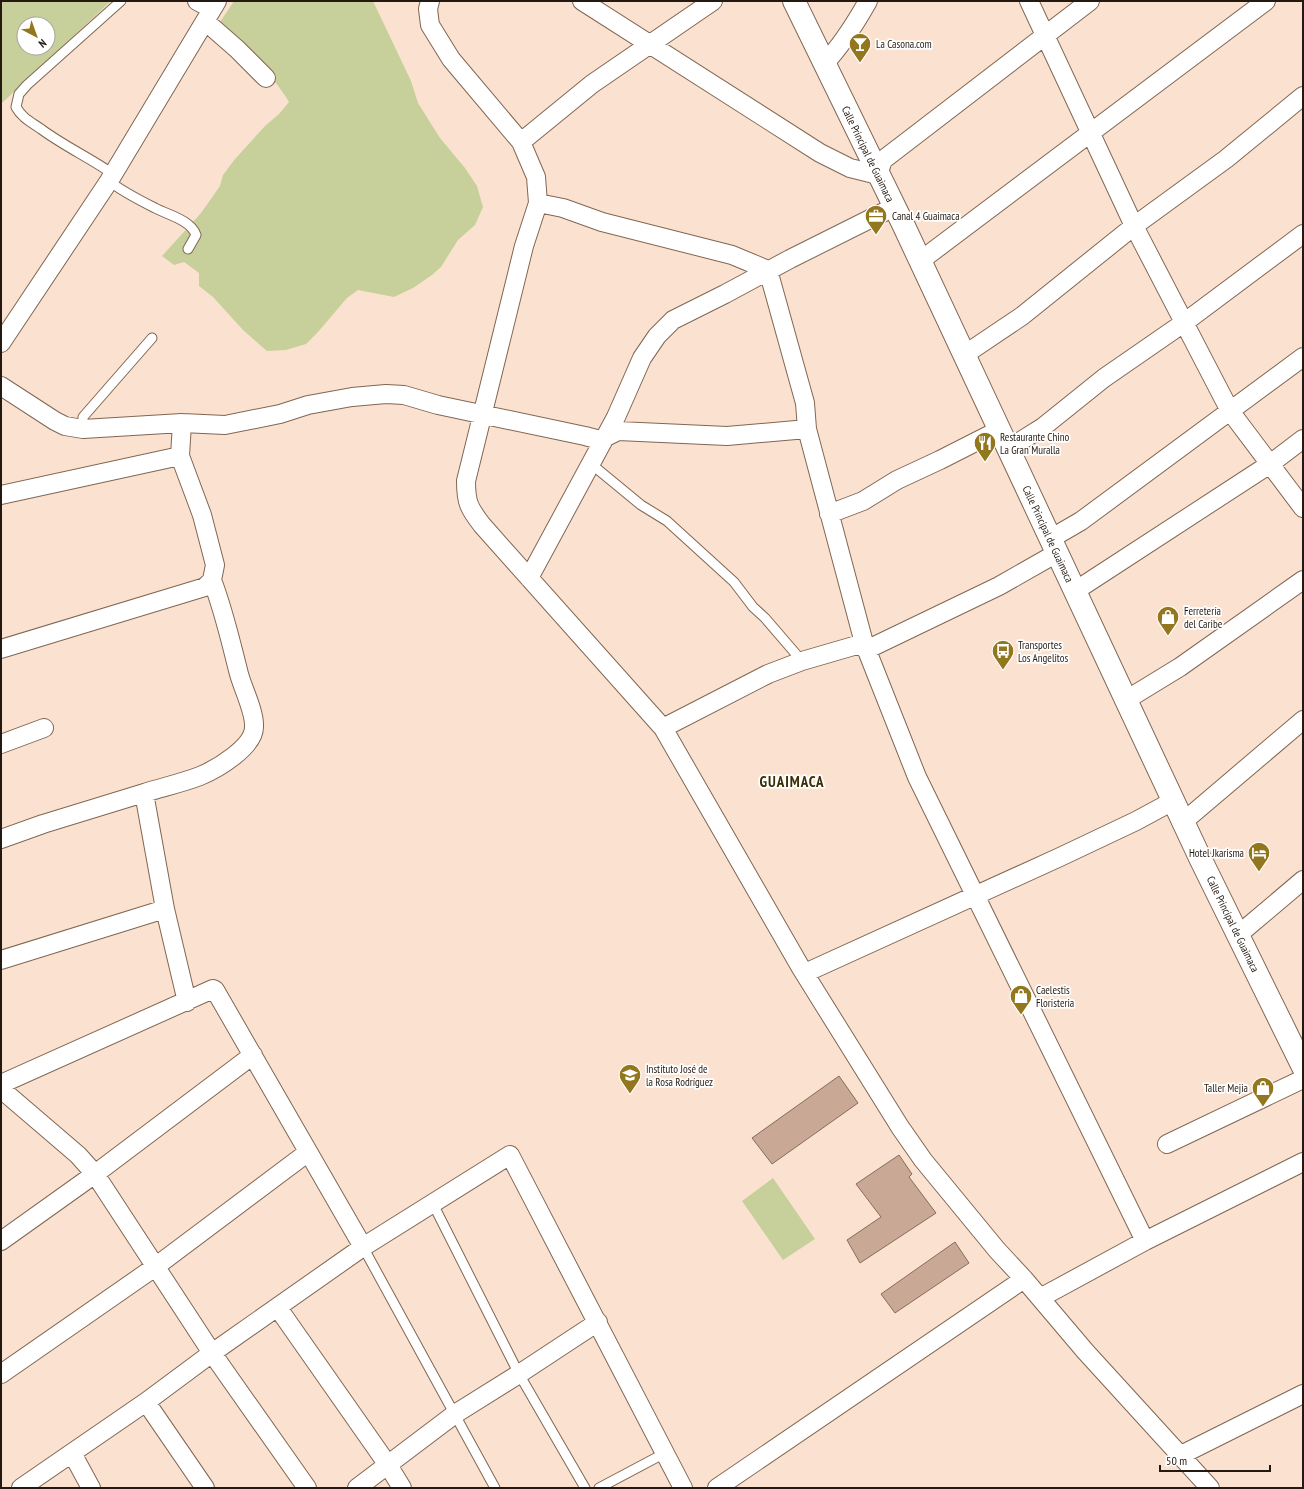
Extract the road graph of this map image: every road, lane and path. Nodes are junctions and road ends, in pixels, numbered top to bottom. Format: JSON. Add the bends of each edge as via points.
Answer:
{"nodes":[{"id":1,"x":121,"y":1,"type":"edge"},
{"id":2,"x":430,"y":1,"type":"edge"},
{"id":3,"x":582,"y":1,"type":"edge"},
{"id":4,"x":713,"y":1,"type":"edge"},
{"id":5,"x":794,"y":1,"type":"edge"},
{"id":6,"x":868,"y":1,"type":"edge"},
{"id":7,"x":1029,"y":1,"type":"edge"},
{"id":8,"x":1090,"y":1,"type":"edge"},
{"id":9,"x":1266,"y":1,"type":"edge"},
{"id":10,"x":208,"y":8,"type":"edge"},
{"id":11,"x":1045,"y":36,"type":"junction"},
{"id":12,"x":650,"y":45,"type":"junction"},
{"id":13,"x":824,"y":64,"type":"junction"},
{"id":14,"x":266,"y":78,"type":"dead end"},
{"id":15,"x":1303,"y":96,"type":"edge"},
{"id":16,"x":1090,"y":133,"type":"junction"},
{"id":17,"x":522,"y":142,"type":"junction"},
{"id":18,"x":878,"y":175,"type":"junction"},
{"id":19,"x":111,"y":178,"type":"junction"},
{"id":20,"x":538,"y":203,"type":"junction"},
{"id":21,"x":894,"y":207,"type":"junction"},
{"id":22,"x":1134,"y":226,"type":"junction"},
{"id":23,"x":1303,"y":234,"type":"edge"},
{"id":24,"x":188,"y":249,"type":"dead end"},
{"id":25,"x":920,"y":261,"type":"junction"},
{"id":26,"x":768,"y":270,"type":"junction"},
{"id":27,"x":1185,"y":322,"type":"junction"},
{"id":28,"x":152,"y":338,"type":"dead end"},
{"id":29,"x":1,"y":343,"type":"edge"},
{"id":30,"x":964,"y":355,"type":"junction"},
{"id":31,"x":1303,"y":357,"type":"edge"},
{"id":32,"x":1,"y":386,"type":"edge"},
{"id":33,"x":1230,"y":410,"type":"junction"},
{"id":34,"x":483,"y":414,"type":"junction"},
{"id":35,"x":182,"y":423,"type":"junction"},
{"id":36,"x":83,"y":428,"type":"junction"},
{"id":37,"x":807,"y":429,"type":"junction"},
{"id":38,"x":999,"y":430,"type":"junction"},
{"id":39,"x":604,"y":438,"type":"junction"},
{"id":40,"x":1303,"y":439,"type":"edge"},
{"id":41,"x":1008,"y":449,"type":"junction"},
{"id":42,"x":180,"y":456,"type":"junction"},
{"id":43,"x":590,"y":463,"type":"junction"},
{"id":44,"x":1270,"y":464,"type":"junction"},
{"id":45,"x":1,"y":495,"type":"edge"},
{"id":46,"x":1303,"y":508,"type":"edge"},
{"id":47,"x":829,"y":514,"type":"junction"},
{"id":48,"x":1054,"y":546,"type":"junction"},
{"id":49,"x":528,"y":578,"type":"junction"},
{"id":50,"x":212,"y":580,"type":"junction"},
{"id":51,"x":1303,"y":580,"type":"edge"},
{"id":52,"x":1075,"y":591,"type":"junction"},
{"id":53,"x":865,"y":646,"type":"junction"},
{"id":54,"x":1,"y":649,"type":"edge"},
{"id":55,"x":802,"y":661,"type":"junction"},
{"id":56,"x":1126,"y":700,"type":"junction"},
{"id":57,"x":1303,"y":720,"type":"edge"},
{"id":58,"x":44,"y":728,"type":"dead end"},
{"id":59,"x":663,"y":728,"type":"junction"},
{"id":60,"x":1,"y":744,"type":"edge"},
{"id":61,"x":144,"y":793,"type":"junction"},
{"id":62,"x":1174,"y":801,"type":"junction"},
{"id":63,"x":1183,"y":822,"type":"junction"},
{"id":64,"x":1,"y":839,"type":"edge"},
{"id":65,"x":1303,"y":880,"type":"edge"},
{"id":66,"x":975,"y":896,"type":"junction"},
{"id":67,"x":165,"y":909,"type":"junction"},
{"id":68,"x":1238,"y":935,"type":"junction"},
{"id":69,"x":1,"y":960,"type":"edge"},
{"id":70,"x":805,"y":974,"type":"junction"},
{"id":71,"x":187,"y":1002,"type":"junction"},
{"id":72,"x":1298,"y":1040,"type":"edge"},
{"id":73,"x":253,"y":1055,"type":"junction"},
{"id":74,"x":1303,"y":1067,"type":"edge"},
{"id":75,"x":1303,"y":1080,"type":"edge"},
{"id":76,"x":1,"y":1084,"type":"edge"},
{"id":77,"x":1,"y":1089,"type":"edge"},
{"id":78,"x":1167,"y":1144,"type":"dead end"},
{"id":79,"x":308,"y":1153,"type":"junction"},
{"id":80,"x":1303,"y":1162,"type":"edge"},
{"id":81,"x":95,"y":1174,"type":"junction"},
{"id":82,"x":433,"y":1204,"type":"junction"},
{"id":83,"x":1,"y":1241,"type":"edge"},
{"id":84,"x":1146,"y":1241,"type":"junction"},
{"id":85,"x":362,"y":1247,"type":"junction"},
{"id":86,"x":155,"y":1267,"type":"junction"},
{"id":87,"x":1024,"y":1278,"type":"junction"},
{"id":88,"x":1040,"y":1298,"type":"junction"},
{"id":89,"x":278,"y":1308,"type":"junction"},
{"id":90,"x":598,"y":1322,"type":"junction"},
{"id":91,"x":212,"y":1353,"type":"junction"},
{"id":92,"x":1,"y":1374,"type":"edge"},
{"id":93,"x":519,"y":1374,"type":"junction"},
{"id":94,"x":1303,"y":1394,"type":"edge"},
{"id":95,"x":146,"y":1402,"type":"junction"},
{"id":96,"x":455,"y":1414,"type":"junction"},
{"id":97,"x":72,"y":1453,"type":"junction"},
{"id":98,"x":665,"y":1453,"type":"junction"},
{"id":99,"x":1181,"y":1455,"type":"junction"},
{"id":100,"x":388,"y":1465,"type":"junction"},
{"id":101,"x":21,"y":1488,"type":"edge"},
{"id":102,"x":91,"y":1488,"type":"edge"},
{"id":103,"x":205,"y":1488,"type":"edge"},
{"id":104,"x":307,"y":1488,"type":"edge"},
{"id":105,"x":357,"y":1488,"type":"edge"},
{"id":106,"x":402,"y":1488,"type":"edge"},
{"id":107,"x":495,"y":1488,"type":"edge"},
{"id":108,"x":585,"y":1488,"type":"edge"},
{"id":109,"x":599,"y":1488,"type":"edge"},
{"id":110,"x":683,"y":1488,"type":"edge"},
{"id":111,"x":717,"y":1488,"type":"edge"},
{"id":112,"x":1210,"y":1488,"type":"edge"}],
"edges":[{"from":1,"to":19,"type":"lane","via":[[27,85],[19,94],[16,107],[24,118],[66,146],[97,162]]},
{"from":2,"to":17,"type":"street","via":[[430,25],[451,59]]},
{"from":3,"to":12,"type":"street"},
{"from":4,"to":12,"type":"street"},
{"from":5,"to":13,"type":"main road","name":"Calle Principal de Guaimaca"},
{"from":6,"to":13,"type":"street","via":[[852,30]]},
{"from":7,"to":11,"type":"street"},
{"from":8,"to":11,"type":"street"},
{"from":9,"to":16,"type":"street"},
{"from":10,"to":14,"type":"street","via":[[237,49]]},
{"from":10,"to":19,"type":"street"},
{"from":11,"to":16,"type":"street"},
{"from":11,"to":18,"type":"street","via":[[883,160]]},
{"from":12,"to":17,"type":"street","via":[[592,84]]},
{"from":12,"to":18,"type":"street","via":[[820,153],[850,168]]},
{"from":13,"to":18,"type":"main road","name":"Calle Principal de Guaimaca"},
{"from":15,"to":22,"type":"street","via":[[1226,159]]},
{"from":16,"to":22,"type":"street"},
{"from":16,"to":25,"type":"street"},
{"from":17,"to":20,"type":"street","via":[[536,177]]},
{"from":18,"to":21,"type":"main road","name":"Calle Principal de Guaimaca"},
{"from":19,"to":24,"type":"lane","via":[[124,192],[195,230],[196,235]]},
{"from":19,"to":29,"type":"street"},
{"from":20,"to":26,"type":"street","via":[[732,255]]},
{"from":20,"to":34,"type":"street","via":[[524,246]]},
{"from":21,"to":25,"type":"main road","name":"Calle Principal de Guaimaca"},
{"from":21,"to":26,"type":"street"},
{"from":22,"to":27,"type":"street"},
{"from":22,"to":30,"type":"street","via":[[1022,316]]},
{"from":23,"to":27,"type":"street"},
{"from":25,"to":30,"type":"main road","name":"Calle Principal de Guaimaca"},
{"from":26,"to":37,"type":"street","via":[[805,403]]},
{"from":26,"to":39,"type":"street","via":[[673,320],[657,336],[642,358]]},
{"from":27,"to":33,"type":"street"},
{"from":27,"to":41,"type":"street","via":[[1104,378],[1043,427]]},
{"from":28,"to":36,"type":"lane","via":[[83,417]]},
{"from":30,"to":38,"type":"main road","name":"Calle Principal de Guaimaca"},
{"from":31,"to":33,"type":"street"},
{"from":32,"to":36,"type":"street","via":[[55,421],[65,426]]},
{"from":33,"to":44,"type":"street"},
{"from":33,"to":48,"type":"street","via":[[1081,521]]},
{"from":34,"to":35,"type":"street","via":[[404,395],[386,394],[308,405],[280,414],[225,425]]},
{"from":34,"to":39,"type":"street","via":[[600,440]]},
{"from":34,"to":49,"type":"street","via":[[466,481],[466,499],[471,511]]},
{"from":35,"to":36,"type":"street"},
{"from":35,"to":42,"type":"street"},
{"from":37,"to":39,"type":"street","via":[[727,436],[618,431]]},
{"from":37,"to":47,"type":"street"},
{"from":38,"to":41,"type":"main road","name":"Calle Principal de Guaimaca"},
{"from":38,"to":47,"type":"street","via":[[897,480],[863,501]]},
{"from":39,"to":43,"type":"street"},
{"from":40,"to":44,"type":"street"},
{"from":41,"to":48,"type":"main road","name":"Calle Principal de Guaimaca"},
{"from":42,"to":45,"type":"street"},
{"from":42,"to":50,"type":"street","via":[[202,515],[215,565]]},
{"from":43,"to":49,"type":"street"},
{"from":43,"to":55,"type":"lane","via":[[641,505],[668,521],[734,582]]},
{"from":44,"to":46,"type":"street"},
{"from":44,"to":52,"type":"street"},
{"from":47,"to":53,"type":"street"},
{"from":48,"to":52,"type":"main road","name":"Calle Principal de Guaimaca"},
{"from":48,"to":53,"type":"street","via":[[999,586]]},
{"from":49,"to":59,"type":"street"},
{"from":50,"to":54,"type":"street","via":[[205,587]]},
{"from":50,"to":61,"type":"street","via":[[253,714],[253,734],[243,748],[213,769],[200,776]]},
{"from":51,"to":56,"type":"street","via":[[1180,667]]},
{"from":52,"to":56,"type":"main road","name":"Calle Principal de Guaimaca"},
{"from":53,"to":55,"type":"street"},
{"from":53,"to":66,"type":"street","via":[[917,776]]},
{"from":55,"to":59,"type":"street","via":[[768,674]]},
{"from":56,"to":62,"type":"main road","name":"Calle Principal de Guaimaca"},
{"from":57,"to":63,"type":"street"},
{"from":58,"to":60,"type":"street"},
{"from":59,"to":70,"type":"street"},
{"from":61,"to":64,"type":"street"},
{"from":61,"to":67,"type":"street"},
{"from":62,"to":63,"type":"main road","name":"Calle Principal de Guaimaca"},
{"from":62,"to":66,"type":"street"},
{"from":63,"to":68,"type":"main road","name":"Calle Principal de Guaimaca"},
{"from":65,"to":68,"type":"street"},
{"from":66,"to":70,"type":"street"},
{"from":66,"to":84,"type":"street"},
{"from":67,"to":69,"type":"street"},
{"from":67,"to":71,"type":"street"},
{"from":68,"to":72,"type":"main road","name":"Calle Principal de Guaimaca"},
{"from":70,"to":87,"type":"street","via":[[923,1160],[997,1250]]},
{"from":71,"to":73,"type":"street","via":[[212,989],[215,990]]},
{"from":71,"to":76,"type":"street"},
{"from":72,"to":74,"type":"main road","name":"Calle Principal de Guaimaca"},
{"from":73,"to":79,"type":"street"},
{"from":73,"to":81,"type":"street"},
{"from":75,"to":78,"type":"street"},
{"from":77,"to":81,"type":"street","via":[[78,1155]]},
{"from":79,"to":85,"type":"street"},
{"from":79,"to":86,"type":"street"},
{"from":80,"to":84,"type":"street"},
{"from":81,"to":83,"type":"street"},
{"from":81,"to":86,"type":"street"},
{"from":82,"to":85,"type":"street"},
{"from":82,"to":90,"type":"street","via":[[510,1155]]},
{"from":82,"to":93,"type":"lane"},
{"from":84,"to":88,"type":"street"},
{"from":85,"to":89,"type":"street"},
{"from":85,"to":96,"type":"lane"},
{"from":86,"to":91,"type":"street"},
{"from":86,"to":92,"type":"street"},
{"from":87,"to":88,"type":"street"},
{"from":87,"to":111,"type":"street"},
{"from":88,"to":99,"type":"street"},
{"from":89,"to":91,"type":"street"},
{"from":89,"to":100,"type":"street"},
{"from":90,"to":93,"type":"street"},
{"from":90,"to":98,"type":"street"},
{"from":91,"to":95,"type":"street"},
{"from":91,"to":104,"type":"street"},
{"from":93,"to":96,"type":"street"},
{"from":93,"to":108,"type":"lane"},
{"from":94,"to":99,"type":"street"},
{"from":95,"to":97,"type":"street"},
{"from":95,"to":103,"type":"street"},
{"from":96,"to":100,"type":"street"},
{"from":96,"to":107,"type":"lane"},
{"from":97,"to":101,"type":"street"},
{"from":97,"to":102,"type":"street"},
{"from":98,"to":109,"type":"lane"},
{"from":98,"to":110,"type":"street"},
{"from":99,"to":112,"type":"street"},
{"from":100,"to":105,"type":"street"},
{"from":100,"to":106,"type":"street"}]}
